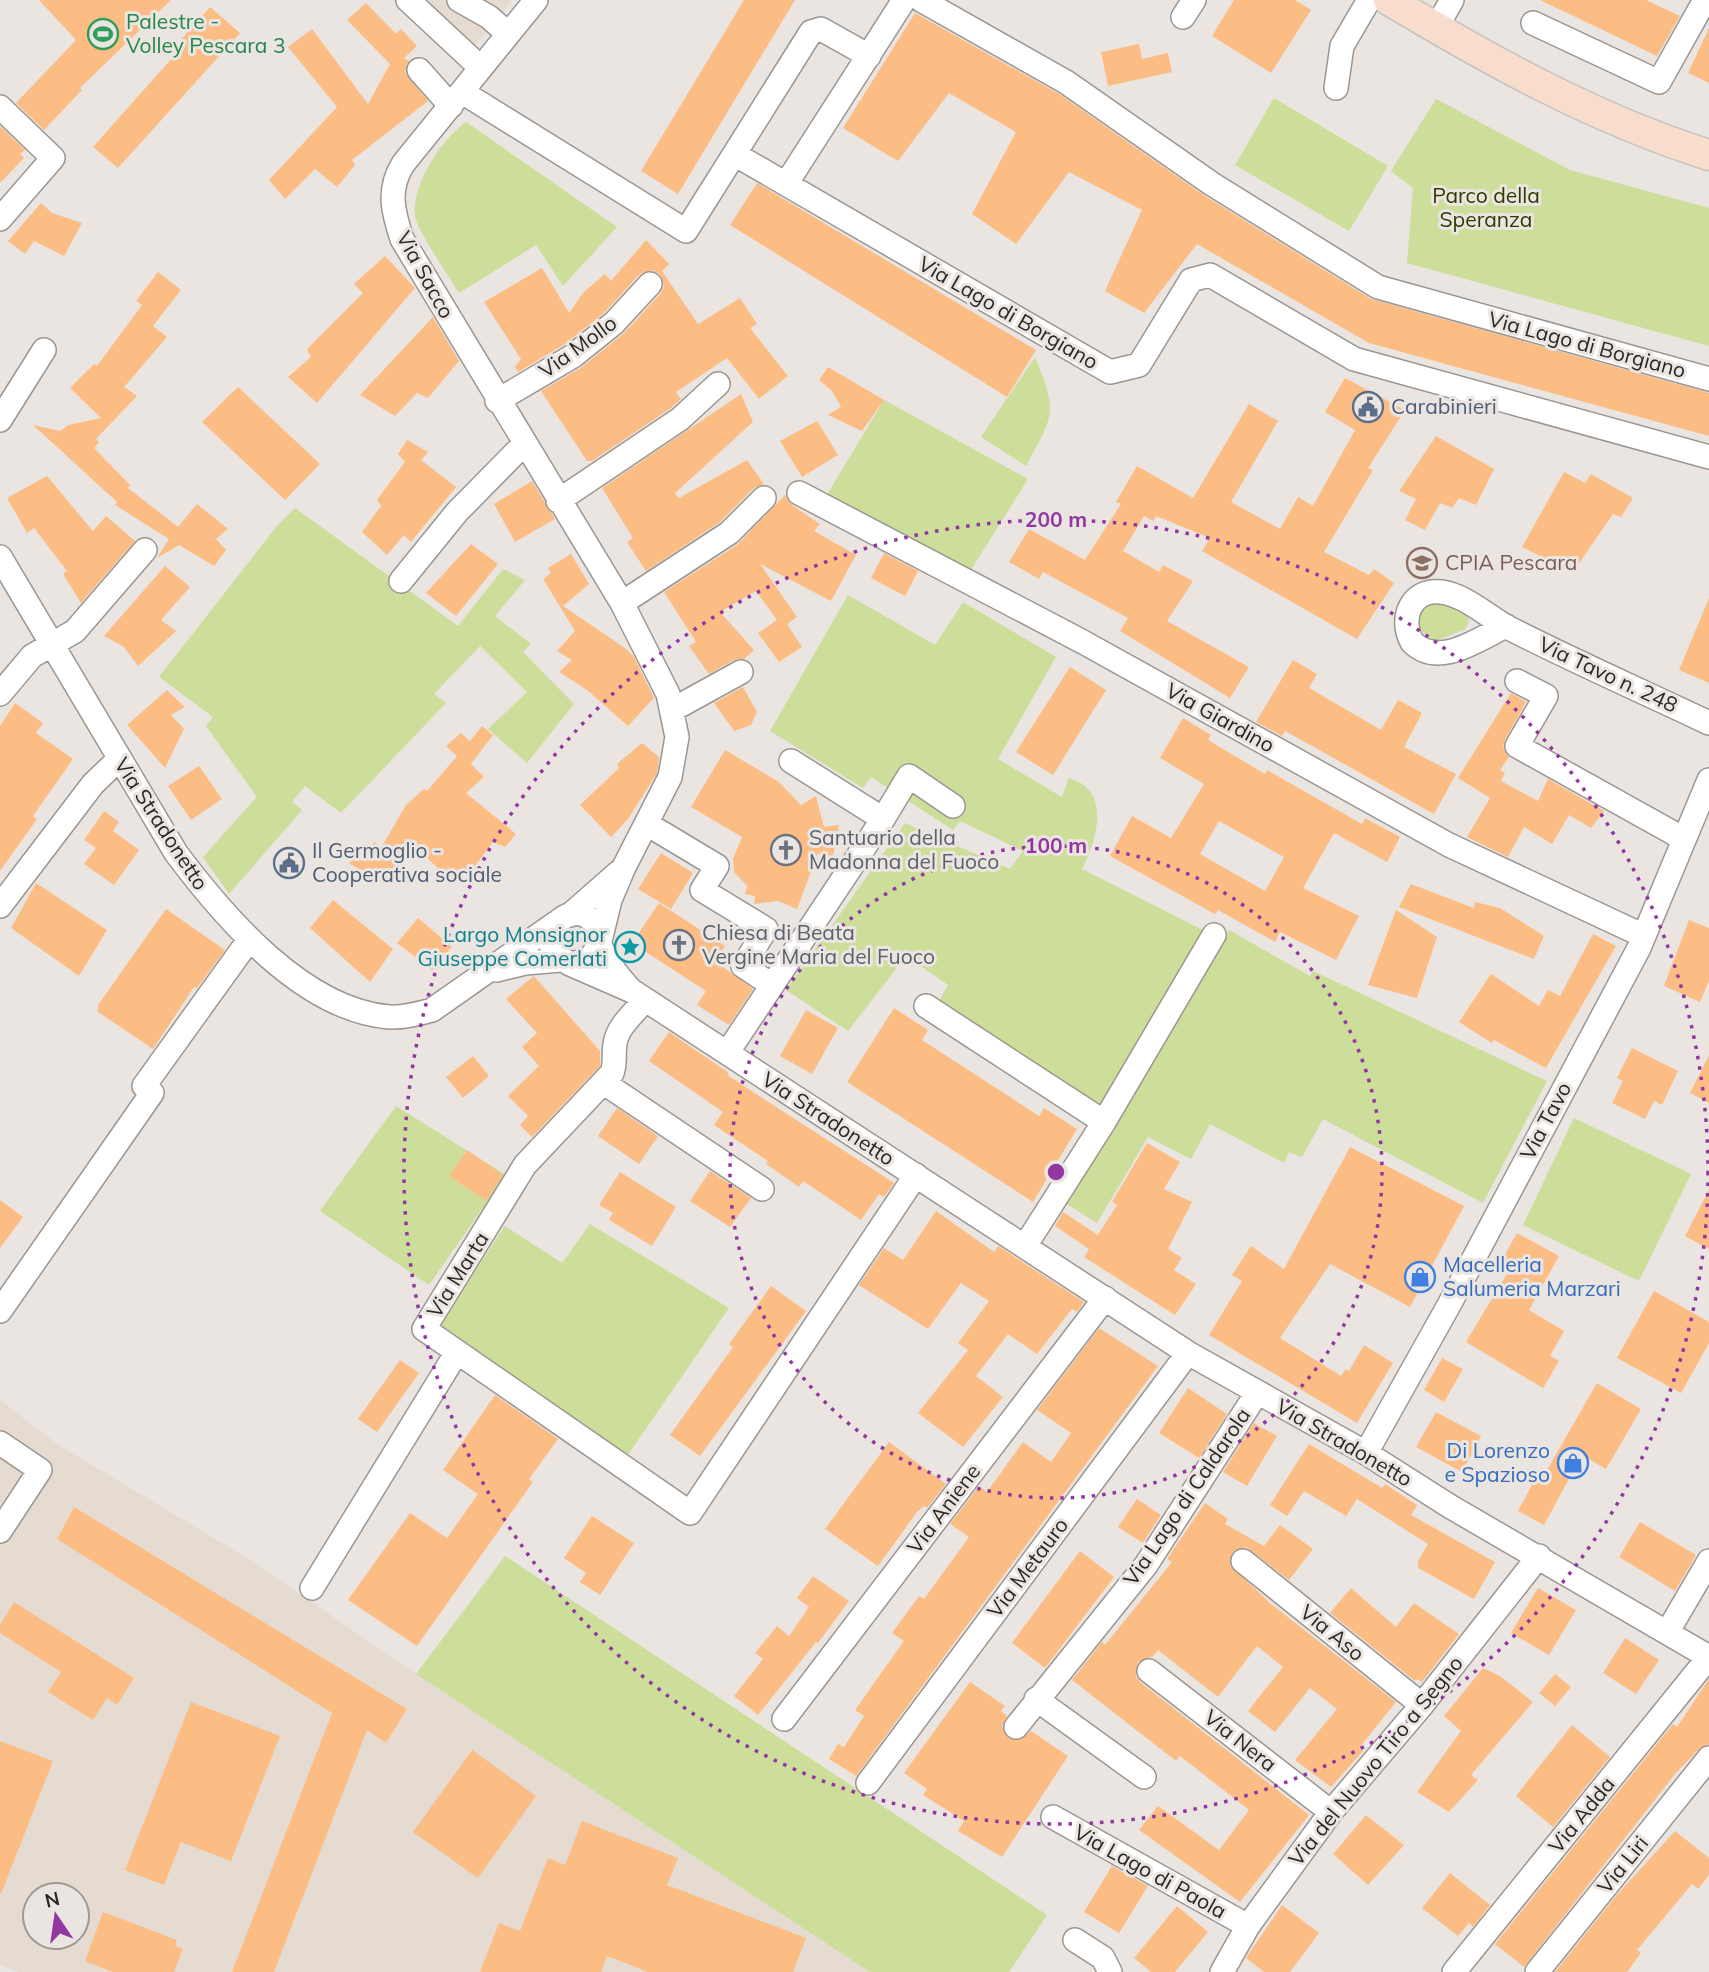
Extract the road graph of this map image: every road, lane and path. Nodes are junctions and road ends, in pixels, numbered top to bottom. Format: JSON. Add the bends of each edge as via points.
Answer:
{"nodes":[{"id":1,"x":408,"y":0,"type":"edge"},
{"id":2,"x":458,"y":0,"type":"edge"},
{"id":3,"x":536,"y":0,"type":"edge"},
{"id":4,"x":904,"y":0,"type":"edge"},
{"id":5,"x":921,"y":0,"type":"edge"},
{"id":6,"x":1369,"y":0,"type":"edge"},
{"id":7,"x":1389,"y":0,"type":"edge"},
{"id":8,"x":1452,"y":0,"type":"edge"},
{"id":9,"x":1705,"y":0,"type":"edge"},
{"id":10,"x":484,"y":9,"type":"edge"},
{"id":11,"x":1533,"y":23,"type":"dead end"},
{"id":12,"x":1436,"y":28,"type":"junction"},
{"id":13,"x":508,"y":34,"type":"junction"},
{"id":14,"x":869,"y":56,"type":"junction"},
{"id":15,"x":481,"y":68,"type":"junction"},
{"id":16,"x":419,"y":70,"type":"dead end"},
{"id":17,"x":1336,"y":88,"type":"dead end"},
{"id":18,"x":457,"y":99,"type":"junction"},
{"id":19,"x":0,"y":107,"type":"edge"},
{"id":20,"x":736,"y":155,"type":"junction"},
{"id":21,"x":1709,"y":155,"type":"edge"},
{"id":22,"x":786,"y":184,"type":"junction"},
{"id":23,"x":0,"y":219,"type":"edge"},
{"id":24,"x":650,"y":284,"type":"dead end"},
{"id":25,"x":44,"y":350,"type":"dead end"},
{"id":26,"x":1709,"y":379,"type":"edge"},
{"id":27,"x":718,"y":384,"type":"dead end"},
{"id":28,"x":498,"y":401,"type":"junction"},
{"id":29,"x":0,"y":420,"type":"edge"},
{"id":30,"x":524,"y":444,"type":"junction"},
{"id":31,"x":1709,"y":457,"type":"edge"},
{"id":32,"x":799,"y":493,"type":"dead end"},
{"id":33,"x":764,"y":498,"type":"dead end"},
{"id":34,"x":558,"y":500,"type":"junction"},
{"id":35,"x":145,"y":550,"type":"dead end"},
{"id":36,"x":0,"y":557,"type":"edge"},
{"id":37,"x":401,"y":581,"type":"dead end"},
{"id":38,"x":622,"y":603,"type":"junction"},
{"id":39,"x":1506,"y":626,"type":"dead end"},
{"id":40,"x":51,"y":644,"type":"junction"},
{"id":41,"x":741,"y":672,"type":"dead end"},
{"id":42,"x":1517,"y":681,"type":"dead end"},
{"id":43,"x":0,"y":694,"type":"edge"},
{"id":44,"x":672,"y":710,"type":"junction"},
{"id":45,"x":1709,"y":723,"type":"edge"},
{"id":46,"x":118,"y":760,"type":"junction"},
{"id":47,"x":790,"y":761,"type":"dead end"},
{"id":48,"x":1706,"y":792,"type":"edge"},
{"id":49,"x":953,"y":806,"type":"dead end"},
{"id":50,"x":883,"y":819,"type":"junction"},
{"id":51,"x":647,"y":824,"type":"junction"},
{"id":52,"x":1684,"y":839,"type":"junction"},
{"id":53,"x":624,"y":867,"type":"junction"},
{"id":54,"x":0,"y":906,"type":"edge"},
{"id":55,"x":563,"y":919,"type":"junction"},
{"id":56,"x":1214,"y":935,"type":"dead end"},
{"id":57,"x":1644,"y":936,"type":"junction"},
{"id":58,"x":249,"y":940,"type":"junction"},
{"id":59,"x":600,"y":940,"type":"junction"},
{"id":60,"x":565,"y":962,"type":"junction"},
{"id":61,"x":489,"y":972,"type":"junction"},
{"id":62,"x":772,"y":985,"type":"junction"},
{"id":63,"x":638,"y":996,"type":"junction"},
{"id":64,"x":926,"y":1006,"type":"dead end"},
{"id":65,"x":727,"y":1053,"type":"junction"},
{"id":66,"x":604,"y":1083,"type":"junction"},
{"id":67,"x":1104,"y":1122,"type":"junction"},
{"id":68,"x":916,"y":1175,"type":"junction"},
{"id":69,"x":762,"y":1189,"type":"dead end"},
{"id":70,"x":1025,"y":1246,"type":"junction"},
{"id":71,"x":1105,"y":1298,"type":"junction"},
{"id":72,"x":0,"y":1311,"type":"edge"},
{"id":73,"x":457,"y":1352,"type":"junction"},
{"id":74,"x":1188,"y":1353,"type":"junction"},
{"id":75,"x":1257,"y":1392,"type":"junction"},
{"id":76,"x":0,"y":1443,"type":"edge"},
{"id":77,"x":1366,"y":1453,"type":"junction"},
{"id":78,"x":0,"y":1531,"type":"edge"},
{"id":79,"x":1539,"y":1556,"type":"junction"},
{"id":80,"x":1243,"y":1561,"type":"dead end"},
{"id":81,"x":1709,"y":1562,"type":"edge"},
{"id":82,"x":312,"y":1588,"type":"dead end"},
{"id":83,"x":1668,"y":1631,"type":"junction"},
{"id":84,"x":1709,"y":1657,"type":"edge"},
{"id":85,"x":1149,"y":1671,"type":"dead end"},
{"id":86,"x":1036,"y":1699,"type":"junction"},
{"id":87,"x":1422,"y":1705,"type":"junction"},
{"id":88,"x":784,"y":1719,"type":"dead end"},
{"id":89,"x":1016,"y":1727,"type":"dead end"},
{"id":90,"x":1709,"y":1758,"type":"edge"},
{"id":91,"x":1144,"y":1777,"type":"dead end"},
{"id":92,"x":868,"y":1783,"type":"dead end"},
{"id":93,"x":1331,"y":1812,"type":"junction"},
{"id":94,"x":1053,"y":1817,"type":"dead end"},
{"id":95,"x":1248,"y":1926,"type":"junction"},
{"id":96,"x":1075,"y":1941,"type":"dead end"},
{"id":97,"x":1110,"y":1972,"type":"edge"},
{"id":98,"x":1222,"y":1972,"type":"edge"},
{"id":99,"x":1454,"y":1972,"type":"edge"},
{"id":100,"x":1536,"y":1972,"type":"edge"}],
"edges":[{"from":1,"to":15,"type":"street"},
{"from":2,"to":10,"type":"street"},
{"from":3,"to":13,"type":"street","name":"Via Sacco"},
{"from":4,"to":14,"type":"street"},
{"from":5,"to":26,"type":"street","name":"Via Lago di Borgiano","via":[[1066,82],[1212,184],[1378,287]]},
{"from":6,"to":17,"type":"street","via":[[1342,47]]},
{"from":7,"to":12,"type":"main road"},
{"from":8,"to":12,"type":"street"},
{"from":9,"to":11,"type":"street","via":[[1659,82]]},
{"from":10,"to":13,"type":"street"},
{"from":12,"to":21,"type":"main road","via":[[1607,118]]},
{"from":13,"to":15,"type":"street","name":"Via Sacco"},
{"from":14,"to":20,"type":"street","via":[[821,29],[811,32]]},
{"from":14,"to":22,"type":"street"},
{"from":15,"to":18,"type":"street","name":"Via Sacco"},
{"from":16,"to":18,"type":"street"},
{"from":18,"to":20,"type":"street","via":[[686,231]]},
{"from":18,"to":28,"type":"street","name":"Via Sacco","via":[[403,164],[395,178],[392,201],[402,239]]},
{"from":19,"to":23,"type":"street","via":[[53,158]]},
{"from":20,"to":22,"type":"street","name":"Via Lago di Borgiano"},
{"from":22,"to":31,"type":"street","name":"Via Lago di Borgiano","via":[[1110,372],[1139,365],[1191,280],[1210,275],[1354,359]]},
{"from":24,"to":28,"type":"street","name":"Via Mollo","via":[[614,323],[573,356]]},
{"from":25,"to":29,"type":"street"},
{"from":27,"to":34,"type":"street","via":[[680,419]]},
{"from":28,"to":30,"type":"street","name":"Via Sacco"},
{"from":30,"to":34,"type":"street","name":"Via Sacco"},
{"from":30,"to":37,"type":"street","via":[[457,512]]},
{"from":32,"to":57,"type":"street","name":"Via Giardino","via":[[1083,642],[1450,845]]},
{"from":33,"to":38,"type":"street","via":[[729,533]]},
{"from":34,"to":38,"type":"street","name":"Via Sacco"},
{"from":35,"to":40,"type":"street","via":[[75,631]]},
{"from":36,"to":40,"type":"street","name":"Via Stradonetto"},
{"from":38,"to":44,"type":"street","name":"Via Sacco","via":[[663,678]]},
{"from":39,"to":45,"type":"street","name":"Via Tavo n. 248"},
{"from":40,"to":43,"type":"street","via":[[32,656]]},
{"from":40,"to":46,"type":"street","name":"Via Stradonetto"},
{"from":41,"to":44,"type":"street"},
{"from":42,"to":52,"type":"street","via":[[1546,696],[1517,746]]},
{"from":44,"to":51,"type":"street","name":"Via Sacco","via":[[677,737],[673,765]]},
{"from":46,"to":54,"type":"street","via":[[93,784]]},
{"from":46,"to":58,"type":"street","name":"Via Stradonetto","via":[[176,853]]},
{"from":47,"to":50,"type":"street"},
{"from":48,"to":52,"type":"street","name":"Via Tavo"},
{"from":49,"to":50,"type":"street","via":[[909,776]]},
{"from":50,"to":62,"type":"street"},
{"from":51,"to":53,"type":"street","name":"Via Sacco"},
{"from":51,"to":62,"type":"street","via":[[717,866],[702,890],[766,929],[743,966]]},
{"from":52,"to":57,"type":"street","name":"Via Tavo"},
{"from":53,"to":55,"type":"street","name":"Via Sacco"},
{"from":53,"to":59,"type":"street","name":"Via Sacco"},
{"from":55,"to":59,"type":"street","via":[[590,919]]},
{"from":55,"to":60,"type":"street","via":[[550,943]]},
{"from":55,"to":61,"type":"street","name":"Via Stradonetto"},
{"from":56,"to":67,"type":"street"},
{"from":57,"to":77,"type":"street","name":"Via Tavo"},
{"from":58,"to":61,"type":"street","name":"Via Stradonetto","via":[[297,977],[348,1007],[392,1017],[432,1010]]},
{"from":58,"to":72,"type":"street","via":[[144,1086],[152,1093]]},
{"from":59,"to":60,"type":"street","via":[[589,960]]},
{"from":59,"to":63,"type":"street","name":"Via Stradonetto","via":[[614,969]]},
{"from":60,"to":61,"type":"street","name":"Via Stradonetto","via":[[524,963]]},
{"from":60,"to":63,"type":"street","name":"Via Stradonetto"},
{"from":62,"to":65,"type":"street"},
{"from":63,"to":65,"type":"street","name":"Via Stradonetto"},
{"from":63,"to":66,"type":"street","name":"Via Marta","via":[[615,1043],[616,1062]]},
{"from":64,"to":67,"type":"street"},
{"from":65,"to":68,"type":"street","name":"Via Stradonetto"},
{"from":66,"to":69,"type":"street"},
{"from":66,"to":73,"type":"street","name":"Via Marta","via":[[525,1165],[424,1329]]},
{"from":67,"to":70,"type":"street"},
{"from":68,"to":70,"type":"street","name":"Via Stradonetto"},
{"from":68,"to":73,"type":"street","via":[[690,1513]]},
{"from":70,"to":71,"type":"street","name":"Via Stradonetto"},
{"from":71,"to":74,"type":"street","name":"Via Stradonetto"},
{"from":71,"to":88,"type":"street","name":"Via Aniene"},
{"from":73,"to":82,"type":"street"},
{"from":74,"to":75,"type":"street","name":"Via Stradonetto"},
{"from":74,"to":92,"type":"street","name":"Via Metauro"},
{"from":75,"to":77,"type":"street","name":"Via Stradonetto"},
{"from":75,"to":86,"type":"street","name":"Via Lago di Caldarola","via":[[1146,1564]]},
{"from":76,"to":78,"type":"street","via":[[40,1470]]},
{"from":77,"to":79,"type":"street","name":"Via Stradonetto"},
{"from":79,"to":83,"type":"street","name":"Via Stradonetto"},
{"from":79,"to":87,"type":"street","name":"Via del Nuovo Tiro a Segno"},
{"from":80,"to":87,"type":"street","name":"Via Aso"},
{"from":81,"to":83,"type":"street"},
{"from":83,"to":84,"type":"street","name":"Via Stradonetto"},
{"from":84,"to":99,"type":"street","name":"Via Adda"},
{"from":85,"to":93,"type":"street","name":"Via Nera"},
{"from":86,"to":89,"type":"street","name":"Via Lago di Caldarola"},
{"from":86,"to":91,"type":"street"},
{"from":87,"to":93,"type":"street","name":"Via del Nuovo Tiro a Segno"},
{"from":90,"to":100,"type":"street","name":"Via Liri"},
{"from":93,"to":95,"type":"street","name":"Via del Nuovo Tiro a Segno"},
{"from":94,"to":95,"type":"street","name":"Via Lago di Paola"},
{"from":95,"to":98,"type":"street","name":"Via del Nuovo Tiro a Segno"},
{"from":96,"to":97,"type":"street","via":[[1103,1958]]}]}
